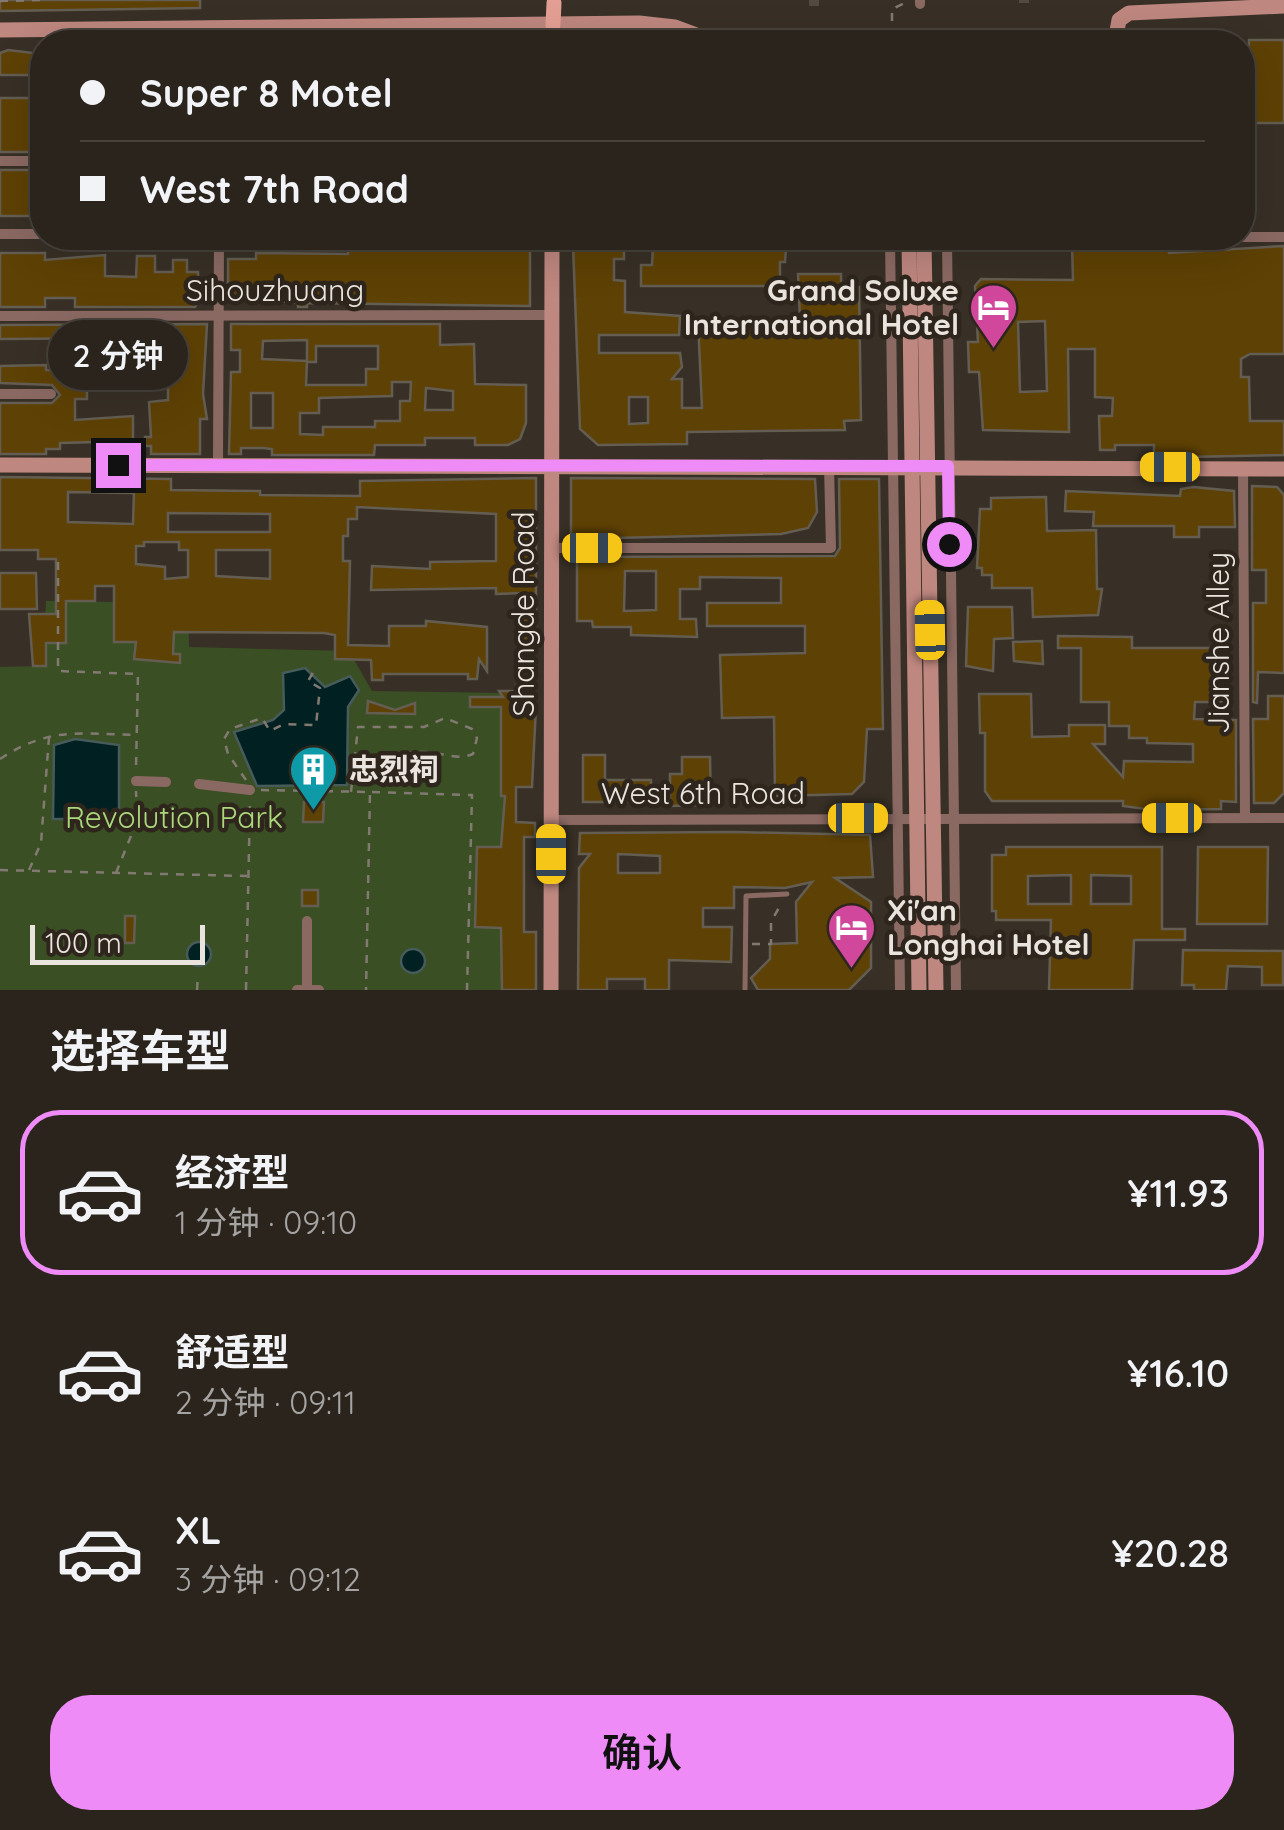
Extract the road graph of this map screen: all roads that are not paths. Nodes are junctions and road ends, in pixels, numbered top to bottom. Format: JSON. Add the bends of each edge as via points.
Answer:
{"nodes":[{"id":1,"x":554,"y":4,"type":"dead end"},
{"id":2,"x":1284,"y":6,"type":"edge"},
{"id":3,"x":639,"y":23,"type":"junction"},
{"id":4,"x":553,"y":25,"type":"junction"},
{"id":5,"x":0,"y":30,"type":"edge"},
{"id":6,"x":390,"y":30,"type":"edge"},
{"id":7,"x":553,"y":30,"type":"edge"},
{"id":8,"x":655,"y":30,"type":"edge"},
{"id":9,"x":684,"y":30,"type":"edge"},
{"id":10,"x":1117,"y":30,"type":"edge"},
{"id":11,"x":30,"y":31,"type":"edge"},
{"id":12,"x":0,"y":161,"type":"edge"},
{"id":13,"x":30,"y":161,"type":"edge"},
{"id":14,"x":0,"y":234,"type":"edge"},
{"id":15,"x":30,"y":234,"type":"edge"},
{"id":16,"x":1255,"y":237,"type":"edge"},
{"id":17,"x":1284,"y":237,"type":"edge"},
{"id":18,"x":219,"y":250,"type":"edge"},
{"id":19,"x":552,"y":250,"type":"edge"},
{"id":20,"x":891,"y":250,"type":"edge"},
{"id":21,"x":909,"y":250,"type":"edge"},
{"id":22,"x":923,"y":250,"type":"edge"},
{"id":23,"x":947,"y":250,"type":"edge"},
{"id":24,"x":550,"y":315,"type":"junction"},
{"id":25,"x":0,"y":316,"type":"edge"},
{"id":26,"x":220,"y":317,"type":"junction"},
{"id":27,"x":0,"y":394,"type":"edge"},
{"id":28,"x":52,"y":394,"type":"dead end"},
{"id":29,"x":0,"y":465,"type":"edge"},
{"id":30,"x":218,"y":465,"type":"junction"},
{"id":31,"x":551,"y":466,"type":"junction"},
{"id":32,"x":830,"y":466,"type":"junction"},
{"id":33,"x":909,"y":466,"type":"junction"},
{"id":34,"x":948,"y":466,"type":"junction"},
{"id":35,"x":1243,"y":468,"type":"junction"},
{"id":36,"x":1284,"y":469,"type":"edge"},
{"id":37,"x":552,"y":548,"type":"junction"},
{"id":38,"x":136,"y":781,"type":"dead end"},
{"id":39,"x":166,"y":782,"type":"dead end"},
{"id":40,"x":199,"y":784,"type":"dead end"},
{"id":41,"x":250,"y":790,"type":"road end"},
{"id":42,"x":897,"y":818,"type":"junction"},
{"id":43,"x":916,"y":818,"type":"junction"},
{"id":44,"x":934,"y":818,"type":"junction"},
{"id":45,"x":954,"y":818,"type":"junction"},
{"id":46,"x":1246,"y":818,"type":"junction"},
{"id":47,"x":1284,"y":818,"type":"edge"},
{"id":48,"x":551,"y":820,"type":"junction"},
{"id":49,"x":787,"y":894,"type":"road end"},
{"id":50,"x":307,"y":921,"type":"dead end"},
{"id":51,"x":297,"y":990,"type":"edge"},
{"id":52,"x":307,"y":990,"type":"edge"},
{"id":53,"x":319,"y":990,"type":"edge"},
{"id":54,"x":551,"y":990,"type":"edge"},
{"id":55,"x":745,"y":990,"type":"edge"},
{"id":56,"x":900,"y":990,"type":"edge"},
{"id":57,"x":919,"y":990,"type":"edge"},
{"id":58,"x":936,"y":990,"type":"edge"},
{"id":59,"x":956,"y":990,"type":"edge"}],
"edges":[{"from":1,"to":4,"type":"main road"},
{"from":2,"to":10,"type":"street","via":[[1129,13]]},
{"from":3,"to":4,"type":"street"},
{"from":3,"to":8,"type":"street"},
{"from":3,"to":9,"type":"street"},
{"from":4,"to":6,"type":"street"},
{"from":4,"to":7,"type":"street"},
{"from":5,"to":11,"type":"street"},
{"from":12,"to":13,"type":"street"},
{"from":14,"to":15,"type":"street"},
{"from":16,"to":17,"type":"street"},
{"from":18,"to":26,"type":"street"},
{"from":19,"to":24,"type":"street","name":"Shangde Road"},
{"from":20,"to":33,"type":"street"},
{"from":21,"to":33,"type":"street"},
{"from":22,"to":33,"type":"street"},
{"from":23,"to":34,"type":"street"},
{"from":24,"to":26,"type":"street","name":"Sihouzhuang"},
{"from":24,"to":31,"type":"street","name":"Shangde Road"},
{"from":25,"to":26,"type":"street","name":"Sihouzhuang"},
{"from":26,"to":30,"type":"street"},
{"from":27,"to":28,"type":"street"},
{"from":29,"to":30,"type":"street"},
{"from":30,"to":31,"type":"street"},
{"from":31,"to":32,"type":"street"},
{"from":31,"to":37,"type":"street","name":"Shangde Road"},
{"from":32,"to":33,"type":"street"},
{"from":32,"to":37,"type":"street","via":[[831,548]]},
{"from":33,"to":34,"type":"street"},
{"from":33,"to":42,"type":"street"},
{"from":33,"to":43,"type":"street"},
{"from":33,"to":44,"type":"street"},
{"from":34,"to":35,"type":"street"},
{"from":34,"to":45,"type":"street"},
{"from":35,"to":36,"type":"street"},
{"from":35,"to":46,"type":"street","name":"Jianshe Alley"},
{"from":37,"to":48,"type":"street","name":"Shangde Road"},
{"from":38,"to":39,"type":"street"},
{"from":40,"to":41,"type":"street"},
{"from":42,"to":43,"type":"street","name":"West 6th Road"},
{"from":42,"to":48,"type":"street","name":"West 6th Road"},
{"from":42,"to":56,"type":"street"},
{"from":43,"to":44,"type":"street","name":"West 6th Road"},
{"from":43,"to":57,"type":"street"},
{"from":44,"to":45,"type":"street","name":"West 6th Road"},
{"from":44,"to":58,"type":"street"},
{"from":45,"to":46,"type":"street","name":"West 6th Road"},
{"from":45,"to":59,"type":"street"},
{"from":46,"to":47,"type":"street","name":"West 6th Road"},
{"from":48,"to":54,"type":"street","name":"Shangde Road"},
{"from":49,"to":55,"type":"lane","via":[[746,896]]},
{"from":50,"to":52,"type":"street"},
{"from":51,"to":52,"type":"street"},
{"from":52,"to":53,"type":"street"}]}
